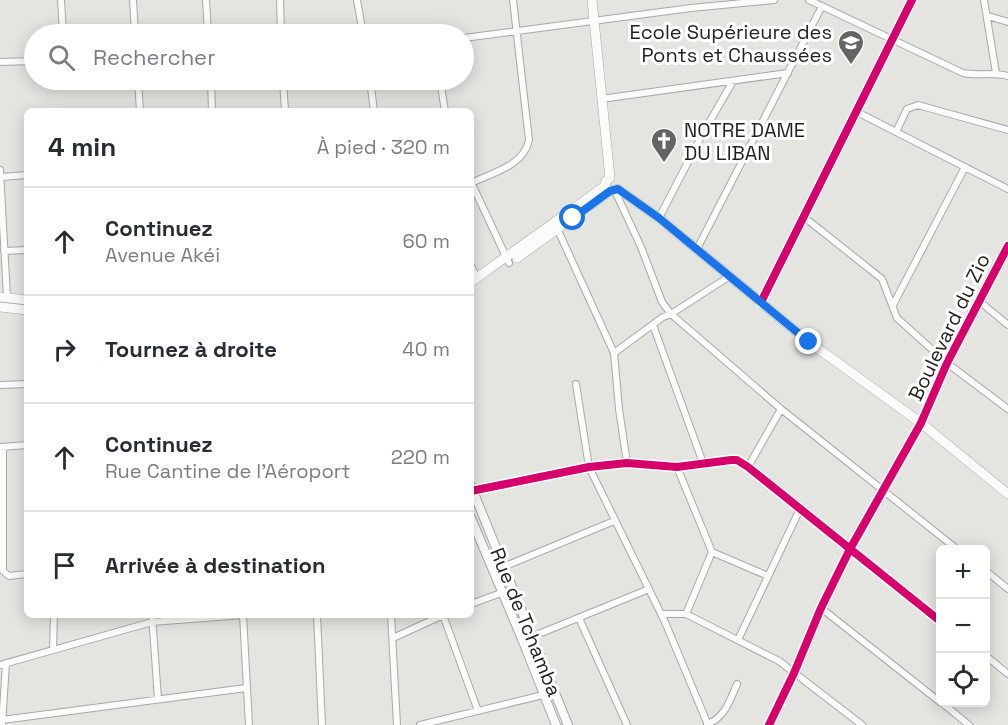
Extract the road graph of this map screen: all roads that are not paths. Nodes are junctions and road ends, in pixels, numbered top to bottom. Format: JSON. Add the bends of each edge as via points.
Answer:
{"nodes":[{"id":1,"x":61,"y":0,"type":"edge"},
{"id":2,"x":133,"y":0,"type":"edge"},
{"id":3,"x":206,"y":0,"type":"edge"},
{"id":4,"x":280,"y":0,"type":"edge"},
{"id":5,"x":357,"y":0,"type":"edge"},
{"id":6,"x":513,"y":0,"type":"edge"},
{"id":7,"x":592,"y":0,"type":"edge"},
{"id":8,"x":691,"y":0,"type":"edge"},
{"id":9,"x":774,"y":0,"type":"edge"},
{"id":10,"x":809,"y":0,"type":"edge"},
{"id":11,"x":912,"y":0,"type":"edge"},
{"id":12,"x":984,"y":0,"type":"edge"},
{"id":13,"x":822,"y":6,"type":"junction"},
{"id":14,"x":691,"y":8,"type":"junction"},
{"id":15,"x":988,"y":16,"type":"junction"},
{"id":16,"x":594,"y":22,"type":"junction"},
{"id":17,"x":1008,"y":22,"type":"edge"},
{"id":18,"x":62,"y":24,"type":"edge"},
{"id":19,"x":134,"y":24,"type":"edge"},
{"id":20,"x":207,"y":24,"type":"edge"},
{"id":21,"x":281,"y":24,"type":"edge"},
{"id":22,"x":361,"y":24,"type":"edge"},
{"id":23,"x":517,"y":31,"type":"junction"},
{"id":24,"x":474,"y":37,"type":"edge"},
{"id":25,"x":892,"y":40,"type":"junction"},
{"id":26,"x":24,"y":61,"type":"edge"},
{"id":27,"x":0,"y":62,"type":"edge"},
{"id":28,"x":788,"y":73,"type":"junction"},
{"id":29,"x":996,"y":73,"type":"junction"},
{"id":30,"x":1008,"y":76,"type":"edge"},
{"id":31,"x":733,"y":81,"type":"junction"},
{"id":32,"x":139,"y":90,"type":"edge"},
{"id":33,"x":211,"y":90,"type":"edge"},
{"id":34,"x":284,"y":90,"type":"edge"},
{"id":35,"x":371,"y":90,"type":"edge"},
{"id":36,"x":442,"y":90,"type":"edge"},
{"id":37,"x":602,"y":99,"type":"junction"},
{"id":38,"x":140,"y":108,"type":"edge"},
{"id":39,"x":212,"y":108,"type":"edge"},
{"id":40,"x":285,"y":108,"type":"edge"},
{"id":41,"x":374,"y":108,"type":"edge"},
{"id":42,"x":445,"y":108,"type":"edge"},
{"id":43,"x":857,"y":112,"type":"junction"},
{"id":44,"x":1008,"y":130,"type":"edge"},
{"id":45,"x":896,"y":132,"type":"junction"},
{"id":46,"x":965,"y":167,"type":"junction"},
{"id":47,"x":0,"y":170,"type":"edge"},
{"id":48,"x":24,"y":175,"type":"edge"},
{"id":49,"x":1,"y":177,"type":"edge"},
{"id":50,"x":474,"y":182,"type":"edge"},
{"id":51,"x":612,"y":187,"type":"junction"},
{"id":52,"x":474,"y":189,"type":"edge"},
{"id":53,"x":1008,"y":189,"type":"edge"},
{"id":54,"x":659,"y":218,"type":"junction"},
{"id":55,"x":804,"y":218,"type":"junction"},
{"id":56,"x":556,"y":226,"type":"junction"},
{"id":57,"x":1008,"y":246,"type":"edge"},
{"id":58,"x":697,"y":249,"type":"junction"},
{"id":59,"x":24,"y":250,"type":"edge"},
{"id":60,"x":4,"y":251,"type":"junction"},
{"id":61,"x":508,"y":261,"type":"junction"},
{"id":62,"x":730,"y":276,"type":"junction"},
{"id":63,"x":474,"y":280,"type":"edge"},
{"id":64,"x":474,"y":288,"type":"edge"},
{"id":65,"x":4,"y":297,"type":"edge"},
{"id":66,"x":24,"y":300,"type":"edge"},
{"id":67,"x":979,"y":301,"type":"junction"},
{"id":68,"x":761,"y":302,"type":"junction"},
{"id":69,"x":893,"y":305,"type":"junction"},
{"id":70,"x":0,"y":307,"type":"edge"},
{"id":71,"x":24,"y":310,"type":"edge"},
{"id":72,"x":671,"y":314,"type":"junction"},
{"id":73,"x":653,"y":324,"type":"junction"},
{"id":74,"x":1008,"y":325,"type":"edge"},
{"id":75,"x":614,"y":353,"type":"junction"},
{"id":76,"x":946,"y":363,"type":"junction"},
{"id":77,"x":24,"y":384,"type":"edge"},
{"id":78,"x":576,"y":384,"type":"dead end"},
{"id":79,"x":0,"y":385,"type":"edge"},
{"id":80,"x":781,"y":409,"type":"junction"},
{"id":81,"x":1008,"y":409,"type":"edge"},
{"id":82,"x":921,"y":423,"type":"junction"},
{"id":83,"x":24,"y":445,"type":"edge"},
{"id":84,"x":1,"y":447,"type":"edge"},
{"id":85,"x":627,"y":463,"type":"junction"},
{"id":86,"x":703,"y":463,"type":"junction"},
{"id":87,"x":589,"y":467,"type":"junction"},
{"id":88,"x":677,"y":467,"type":"junction"},
{"id":89,"x":748,"y":467,"type":"junction"},
{"id":90,"x":474,"y":489,"type":"edge"},
{"id":91,"x":883,"y":490,"type":"junction"},
{"id":92,"x":474,"y":494,"type":"edge"},
{"id":93,"x":1008,"y":494,"type":"edge"},
{"id":94,"x":800,"y":509,"type":"junction"},
{"id":95,"x":614,"y":521,"type":"junction"},
{"id":96,"x":474,"y":525,"type":"edge"},
{"id":97,"x":953,"y":545,"type":"edge"},
{"id":98,"x":850,"y":549,"type":"junction"},
{"id":99,"x":712,"y":552,"type":"junction"},
{"id":100,"x":1,"y":558,"type":"edge"},
{"id":101,"x":503,"y":567,"type":"junction"},
{"id":102,"x":24,"y":574,"type":"edge"},
{"id":103,"x":990,"y":574,"type":"edge"},
{"id":104,"x":768,"y":576,"type":"junction"},
{"id":105,"x":649,"y":589,"type":"junction"},
{"id":106,"x":1008,"y":589,"type":"edge"},
{"id":107,"x":501,"y":593,"type":"junction"},
{"id":108,"x":474,"y":603,"type":"edge"},
{"id":109,"x":821,"y":608,"type":"junction"},
{"id":110,"x":661,"y":614,"type":"junction"},
{"id":111,"x":686,"y":614,"type":"junction"},
{"id":112,"x":54,"y":618,"type":"edge"},
{"id":113,"x":152,"y":618,"type":"edge"},
{"id":114,"x":243,"y":618,"type":"edge"},
{"id":115,"x":316,"y":618,"type":"edge"},
{"id":116,"x":391,"y":618,"type":"edge"},
{"id":117,"x":436,"y":618,"type":"edge"},
{"id":118,"x":444,"y":618,"type":"edge"},
{"id":119,"x":579,"y":618,"type":"junction"},
{"id":120,"x":936,"y":618,"type":"edge"},
{"id":121,"x":532,"y":637,"type":"junction"},
{"id":122,"x":393,"y":638,"type":"junction"},
{"id":123,"x":522,"y":639,"type":"junction"},
{"id":124,"x":738,"y":640,"type":"junction"},
{"id":125,"x":53,"y":649,"type":"junction"},
{"id":126,"x":990,"y":659,"type":"edge"},
{"id":127,"x":3,"y":664,"type":"edge"},
{"id":128,"x":794,"y":673,"type":"junction"},
{"id":129,"x":1008,"y":674,"type":"edge"},
{"id":130,"x":737,"y":684,"type":"dead end"},
{"id":131,"x":246,"y":688,"type":"junction"},
{"id":132,"x":543,"y":694,"type":"junction"},
{"id":133,"x":936,"y":698,"type":"edge"},
{"id":134,"x":158,"y":699,"type":"junction"},
{"id":135,"x":947,"y":707,"type":"edge"},
{"id":136,"x":478,"y":711,"type":"junction"},
{"id":137,"x":2,"y":723,"type":"edge"},
{"id":138,"x":707,"y":724,"type":"edge"},
{"id":139,"x":249,"y":725,"type":"edge"},
{"id":140,"x":322,"y":725,"type":"edge"},
{"id":141,"x":397,"y":725,"type":"edge"},
{"id":142,"x":422,"y":725,"type":"edge"},
{"id":143,"x":556,"y":725,"type":"edge"},
{"id":144,"x":568,"y":725,"type":"edge"},
{"id":145,"x":627,"y":725,"type":"edge"},
{"id":146,"x":769,"y":725,"type":"edge"},
{"id":147,"x":862,"y":725,"type":"edge"},
{"id":148,"x":969,"y":725,"type":"edge"}],
"edges":[{"from":1,"to":18,"type":"street"},
{"from":2,"to":19,"type":"street"},
{"from":3,"to":20,"type":"street"},
{"from":4,"to":21,"type":"street"},
{"from":5,"to":22,"type":"street"},
{"from":6,"to":23,"type":"street"},
{"from":7,"to":16,"type":"main road"},
{"from":8,"to":14,"type":"street"},
{"from":9,"to":14,"type":"street"},
{"from":10,"to":13,"type":"street"},
{"from":11,"to":25,"type":"street"},
{"from":12,"to":15,"type":"street"},
{"from":13,"to":25,"type":"street"},
{"from":13,"to":28,"type":"street"},
{"from":14,"to":16,"type":"street"},
{"from":15,"to":17,"type":"street"},
{"from":15,"to":29,"type":"street"},
{"from":16,"to":23,"type":"street"},
{"from":16,"to":37,"type":"main road"},
{"from":23,"to":24,"type":"street"},
{"from":23,"to":50,"type":"street","via":[[527,148],[518,161]]},
{"from":25,"to":29,"type":"street","via":[[963,73]]},
{"from":25,"to":43,"type":"street"},
{"from":26,"to":27,"type":"street"},
{"from":28,"to":31,"type":"street"},
{"from":28,"to":58,"type":"street"},
{"from":29,"to":30,"type":"street"},
{"from":31,"to":37,"type":"street"},
{"from":31,"to":54,"type":"street"},
{"from":32,"to":38,"type":"street"},
{"from":33,"to":39,"type":"street"},
{"from":34,"to":40,"type":"street"},
{"from":35,"to":41,"type":"street"},
{"from":36,"to":42,"type":"street"},
{"from":37,"to":51,"type":"main road"},
{"from":43,"to":45,"type":"street"},
{"from":43,"to":55,"type":"street"},
{"from":44,"to":45,"type":"street","via":[[918,105],[907,109]]},
{"from":45,"to":46,"type":"street"},
{"from":46,"to":53,"type":"street"},
{"from":46,"to":69,"type":"street"},
{"from":47,"to":49,"type":"street"},
{"from":48,"to":49,"type":"street"},
{"from":49,"to":60,"type":"street"},
{"from":51,"to":54,"type":"main road"},
{"from":51,"to":56,"type":"main road"},
{"from":51,"to":72,"type":"street","via":[[662,302]]},
{"from":52,"to":61,"type":"street"},
{"from":54,"to":58,"type":"main road"},
{"from":55,"to":68,"type":"street"},
{"from":55,"to":69,"type":"street","via":[[882,279]]},
{"from":56,"to":61,"type":"main road"},
{"from":56,"to":75,"type":"street"},
{"from":57,"to":67,"type":"street","name":"Boulevard du Zio"},
{"from":58,"to":62,"type":"main road"},
{"from":59,"to":60,"type":"street"},
{"from":60,"to":65,"type":"street"},
{"from":61,"to":63,"type":"main road"},
{"from":61,"to":64,"type":"main road"},
{"from":62,"to":68,"type":"main road"},
{"from":62,"to":72,"type":"street"},
{"from":65,"to":66,"type":"main road"},
{"from":67,"to":74,"type":"street"},
{"from":67,"to":76,"type":"street","name":"Boulevard du Zio"},
{"from":68,"to":82,"type":"main road"},
{"from":69,"to":76,"type":"street","via":[[897,318]]},
{"from":70,"to":71,"type":"main road"},
{"from":72,"to":73,"type":"street"},
{"from":72,"to":80,"type":"street"},
{"from":73,"to":75,"type":"street"},
{"from":73,"to":86,"type":"street"},
{"from":75,"to":85,"type":"street"},
{"from":76,"to":81,"type":"street"},
{"from":76,"to":82,"type":"street","name":"Boulevard du Zio"},
{"from":77,"to":79,"type":"street"},
{"from":78,"to":87,"type":"street"},
{"from":80,"to":89,"type":"street"},
{"from":80,"to":91,"type":"street"},
{"from":82,"to":91,"type":"street","name":"Boulevard du Zio"},
{"from":82,"to":93,"type":"main road"},
{"from":83,"to":84,"type":"street"},
{"from":84,"to":100,"type":"street"},
{"from":85,"to":87,"type":"street"},
{"from":85,"to":88,"type":"street"},
{"from":86,"to":88,"type":"street"},
{"from":86,"to":89,"type":"street","via":[[737,460]]},
{"from":87,"to":90,"type":"street"},
{"from":87,"to":95,"type":"street"},
{"from":88,"to":99,"type":"street"},
{"from":89,"to":94,"type":"street"},
{"from":91,"to":97,"type":"street"},
{"from":91,"to":98,"type":"street","name":"Boulevard du Zio"},
{"from":92,"to":101,"type":"street","name":"Rue de Tchamba"},
{"from":94,"to":98,"type":"street"},
{"from":94,"to":104,"type":"street"},
{"from":95,"to":101,"type":"street"},
{"from":95,"to":105,"type":"street"},
{"from":96,"to":107,"type":"street","name":"Rue de Tchamba"},
{"from":98,"to":109,"type":"street","name":"Boulevard du Zio"},
{"from":98,"to":120,"type":"street"},
{"from":99,"to":104,"type":"street"},
{"from":99,"to":111,"type":"street"},
{"from":100,"to":102,"type":"street","via":[[6,575]]},
{"from":101,"to":121,"type":"street","name":"Rue de Tchamba"},
{"from":103,"to":106,"type":"street"},
{"from":104,"to":124,"type":"street"},
{"from":105,"to":110,"type":"street"},
{"from":105,"to":119,"type":"street"},
{"from":107,"to":108,"type":"street"},
{"from":107,"to":123,"type":"street","name":"Rue de Tchamba"},
{"from":109,"to":128,"type":"street","name":"Boulevard du Zio"},
{"from":109,"to":133,"type":"street"},
{"from":110,"to":111,"type":"street"},
{"from":110,"to":138,"type":"street"},
{"from":111,"to":124,"type":"street"},
{"from":112,"to":125,"type":"street"},
{"from":113,"to":125,"type":"street"},
{"from":113,"to":134,"type":"street"},
{"from":114,"to":131,"type":"street"},
{"from":115,"to":140,"type":"street"},
{"from":116,"to":122,"type":"street"},
{"from":117,"to":122,"type":"street"},
{"from":118,"to":136,"type":"street"},
{"from":119,"to":121,"type":"street"},
{"from":119,"to":145,"type":"street"},
{"from":121,"to":123,"type":"street"},
{"from":121,"to":144,"type":"street","name":"Rue de Tchamba"},
{"from":122,"to":141,"type":"street"},
{"from":123,"to":132,"type":"street","name":"Rue de Tchamba"},
{"from":124,"to":128,"type":"street"},
{"from":125,"to":127,"type":"street"},
{"from":126,"to":129,"type":"street"},
{"from":127,"to":137,"type":"street"},
{"from":128,"to":146,"type":"street","name":"Boulevard du Zio"},
{"from":128,"to":147,"type":"street"},
{"from":130,"to":138,"type":"street","via":[[722,715]]},
{"from":131,"to":134,"type":"street"},
{"from":131,"to":139,"type":"street"},
{"from":132,"to":136,"type":"street"},
{"from":132,"to":143,"type":"street","name":"Rue de Tchamba"},
{"from":134,"to":137,"type":"street"},
{"from":135,"to":148,"type":"street"},
{"from":136,"to":142,"type":"street"}]}
